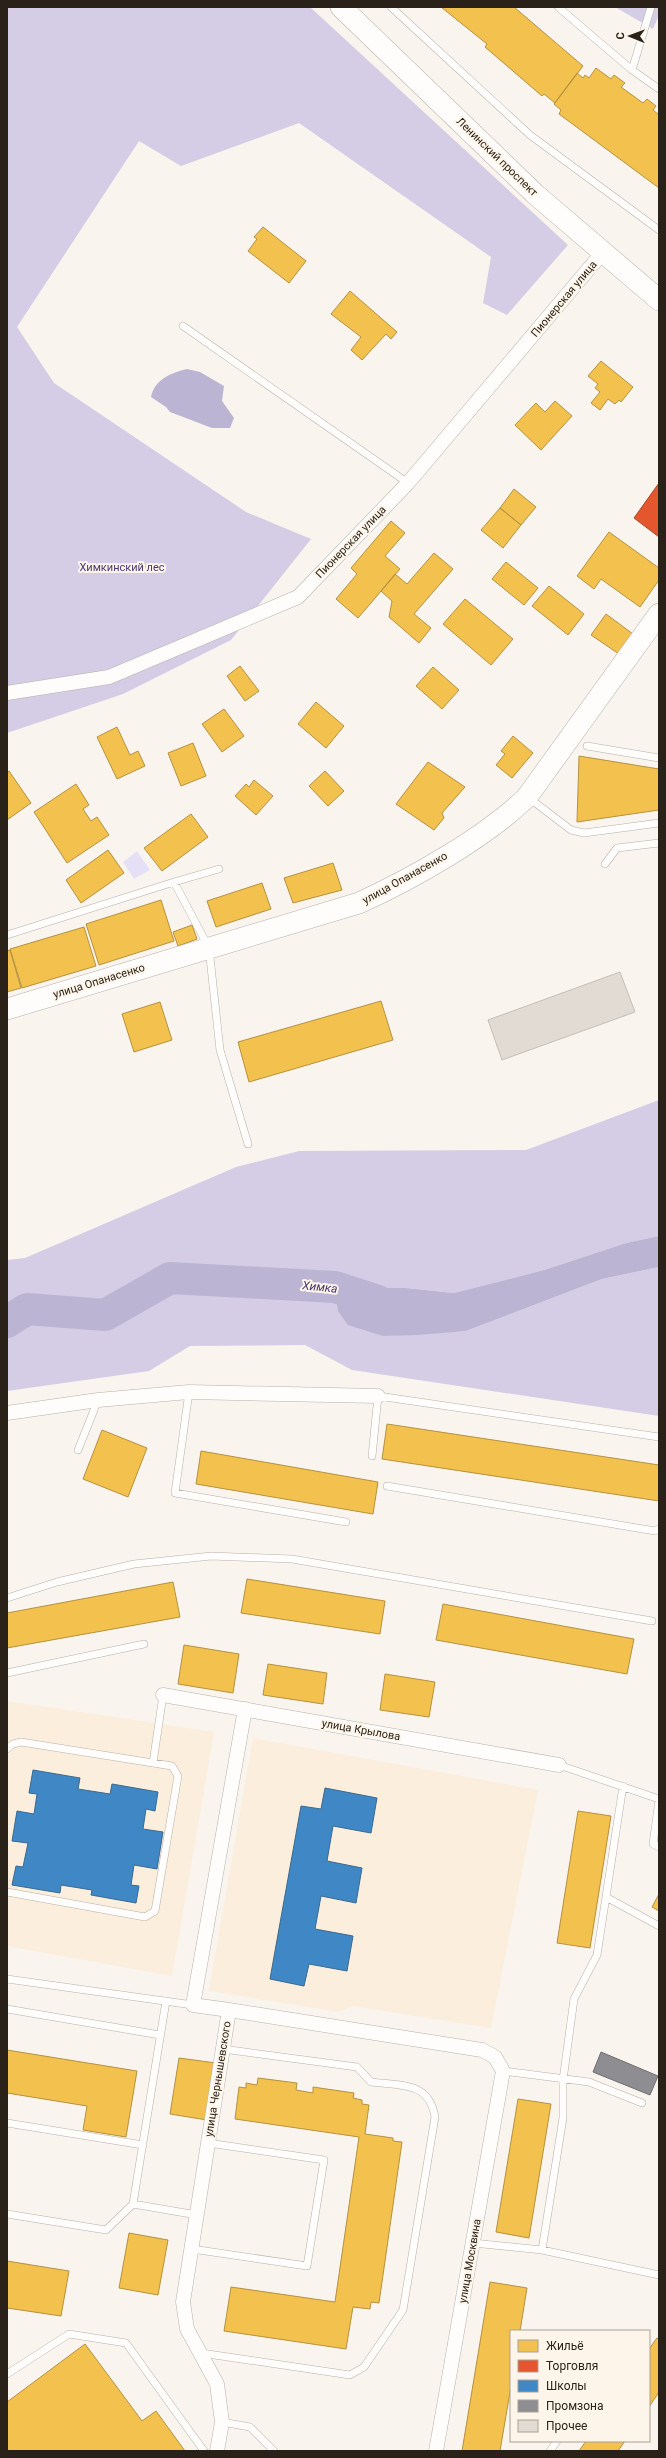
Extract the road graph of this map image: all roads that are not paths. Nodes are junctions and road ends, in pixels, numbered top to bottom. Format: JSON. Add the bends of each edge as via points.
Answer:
{"nodes":[{"id":1,"x":341,"y":7,"type":"edge"},
{"id":2,"x":391,"y":7,"type":"edge"},
{"id":3,"x":558,"y":7,"type":"edge"},
{"id":4,"x":651,"y":7,"type":"edge"},
{"id":5,"x":632,"y":70,"type":"junction"},
{"id":6,"x":659,"y":89,"type":"edge"},
{"id":7,"x":659,"y":230,"type":"edge"},
{"id":8,"x":603,"y":252,"type":"junction"},
{"id":9,"x":659,"y":300,"type":"edge"},
{"id":10,"x":183,"y":326,"type":"dead end"},
{"id":11,"x":408,"y":483,"type":"junction"},
{"id":12,"x":659,"y":614,"type":"edge"},
{"id":13,"x":7,"y":693,"type":"edge"},
{"id":14,"x":587,"y":746,"type":"dead end"},
{"id":15,"x":659,"y":758,"type":"edge"},
{"id":16,"x":527,"y":797,"type":"junction"},
{"id":17,"x":659,"y":823,"type":"edge"},
{"id":18,"x":659,"y":843,"type":"edge"},
{"id":19,"x":605,"y":864,"type":"dead end"},
{"id":20,"x":219,"y":869,"type":"dead end"},
{"id":21,"x":174,"y":882,"type":"junction"},
{"id":22,"x":7,"y":935,"type":"edge"},
{"id":23,"x":209,"y":948,"type":"junction"},
{"id":24,"x":7,"y":1009,"type":"edge"},
{"id":25,"x":248,"y":1144,"type":"dead end"},
{"id":26,"x":189,"y":1392,"type":"junction"},
{"id":27,"x":378,"y":1396,"type":"junction"},
{"id":28,"x":98,"y":1400,"type":"junction"},
{"id":29,"x":7,"y":1413,"type":"edge"},
{"id":30,"x":659,"y":1437,"type":"edge"},
{"id":31,"x":78,"y":1450,"type":"dead end"},
{"id":32,"x":372,"y":1456,"type":"dead end"},
{"id":33,"x":386,"y":1486,"type":"dead end"},
{"id":34,"x":346,"y":1522,"type":"dead end"},
{"id":35,"x":659,"y":1529,"type":"edge"},
{"id":36,"x":7,"y":1598,"type":"edge"},
{"id":37,"x":652,"y":1621,"type":"dead end"},
{"id":38,"x":144,"y":1644,"type":"dead end"},
{"id":39,"x":7,"y":1672,"type":"edge"},
{"id":40,"x":163,"y":1695,"type":"joint"},
{"id":41,"x":245,"y":1709,"type":"junction"},
{"id":42,"x":7,"y":1749,"type":"edge"},
{"id":43,"x":153,"y":1763,"type":"junction"},
{"id":44,"x":559,"y":1765,"type":"joint"},
{"id":45,"x":623,"y":1786,"type":"junction"},
{"id":46,"x":659,"y":1799,"type":"edge"},
{"id":47,"x":659,"y":1847,"type":"edge"},
{"id":48,"x":7,"y":1892,"type":"edge"},
{"id":49,"x":606,"y":1897,"type":"junction"},
{"id":50,"x":659,"y":1926,"type":"edge"},
{"id":51,"x":7,"y":1979,"type":"edge"},
{"id":52,"x":166,"y":2001,"type":"junction"},
{"id":53,"x":193,"y":2005,"type":"junction"},
{"id":54,"x":7,"y":2010,"type":"edge"},
{"id":55,"x":229,"y":2010,"type":"junction"},
{"id":56,"x":160,"y":2035,"type":"junction"},
{"id":57,"x":223,"y":2049,"type":"junction"},
{"id":58,"x":503,"y":2071,"type":"junction"},
{"id":59,"x":563,"y":2080,"type":"junction"},
{"id":60,"x":642,"y":2103,"type":"dead end"},
{"id":61,"x":7,"y":2123,"type":"edge"},
{"id":62,"x":208,"y":2142,"type":"junction"},
{"id":63,"x":143,"y":2145,"type":"junction"},
{"id":64,"x":133,"y":2204,"type":"junction"},
{"id":65,"x":7,"y":2214,"type":"edge"},
{"id":66,"x":197,"y":2215,"type":"junction"},
{"id":67,"x":473,"y":2243,"type":"junction"},
{"id":68,"x":192,"y":2249,"type":"junction"},
{"id":69,"x":542,"y":2250,"type":"junction"},
{"id":70,"x":659,"y":2275,"type":"edge"},
{"id":71,"x":201,"y":2353,"type":"junction"},
{"id":72,"x":7,"y":2374,"type":"edge"},
{"id":73,"x":222,"y":2422,"type":"junction"},
{"id":74,"x":556,"y":2442,"type":"edge"},
{"id":75,"x":204,"y":2451,"type":"edge"},
{"id":76,"x":217,"y":2451,"type":"edge"},
{"id":77,"x":274,"y":2451,"type":"edge"},
{"id":78,"x":436,"y":2451,"type":"edge"},
{"id":79,"x":550,"y":2451,"type":"edge"}],
"edges":[{"from":1,"to":8,"type":"street","name":"Ленинский проспект","via":[[535,194]]},
{"from":2,"to":7,"type":"lane","via":[[530,135]]},
{"from":3,"to":5,"type":"lane"},
{"from":4,"to":5,"type":"lane"},
{"from":5,"to":6,"type":"lane"},
{"from":8,"to":9,"type":"street","name":"Ленинский проспект"},
{"from":8,"to":11,"type":"street","name":"Пионерская улица"},
{"from":10,"to":11,"type":"lane"},
{"from":11,"to":13,"type":"street","name":"Пионерская улица","via":[[298,597],[109,677]]},
{"from":12,"to":16,"type":"street","name":"улица Опанасенко"},
{"from":14,"to":15,"type":"lane"},
{"from":16,"to":17,"type":"lane","via":[[571,830],[584,833]]},
{"from":16,"to":23,"type":"street","name":"улица Опанасенко","via":[[510,813],[469,841],[384,892],[359,903]]},
{"from":18,"to":19,"type":"lane","via":[[617,848]]},
{"from":20,"to":21,"type":"lane"},
{"from":21,"to":22,"type":"lane"},
{"from":21,"to":23,"type":"lane"},
{"from":23,"to":24,"type":"street","name":"улица Опанасенко"},
{"from":23,"to":25,"type":"lane","via":[[220,1050]]},
{"from":26,"to":27,"type":"street"},
{"from":26,"to":28,"type":"street"},
{"from":26,"to":34,"type":"lane","via":[[175,1493]]},
{"from":27,"to":30,"type":"lane"},
{"from":27,"to":32,"type":"lane"},
{"from":28,"to":29,"type":"street"},
{"from":28,"to":31,"type":"lane"},
{"from":33,"to":35,"type":"lane"},
{"from":36,"to":37,"type":"lane","via":[[56,1582],[134,1564],[211,1556],[292,1560]]},
{"from":38,"to":39,"type":"lane"},
{"from":40,"to":41,"type":"street","name":"улица Крылова"},
{"from":40,"to":43,"type":"lane"},
{"from":41,"to":44,"type":"street","name":"улица Крылова"},
{"from":41,"to":53,"type":"street"},
{"from":42,"to":43,"type":"lane","via":[[12,1744],[21,1742]]},
{"from":43,"to":48,"type":"lane","via":[[172,1766],[178,1776],[155,1911],[145,1917]]},
{"from":44,"to":45,"type":"lane"},
{"from":45,"to":46,"type":"lane"},
{"from":45,"to":49,"type":"lane"},
{"from":46,"to":47,"type":"lane","via":[[653,1844]]},
{"from":49,"to":50,"type":"lane"},
{"from":49,"to":59,"type":"lane","via":[[597,1955],[574,1999]]},
{"from":51,"to":52,"type":"lane"},
{"from":52,"to":53,"type":"lane"},
{"from":52,"to":56,"type":"lane"},
{"from":53,"to":55,"type":"street","name":"улица Чернышевского"},
{"from":54,"to":56,"type":"lane"},
{"from":55,"to":57,"type":"street","name":"улица Чернышевского"},
{"from":55,"to":58,"type":"street","via":[[482,2050],[495,2057]]},
{"from":56,"to":63,"type":"lane"},
{"from":57,"to":62,"type":"street","name":"улица Чернышевского"},
{"from":57,"to":71,"type":"lane","via":[[357,2067],[371,2082],[417,2089],[427,2095],[433,2105],[435,2117],[403,2310],[364,2367],[350,2375]]},
{"from":58,"to":59,"type":"lane"},
{"from":58,"to":67,"type":"street","name":"улица Москвина"},
{"from":59,"to":60,"type":"lane","via":[[589,2082]]},
{"from":59,"to":69,"type":"lane","via":[[564,2118]]},
{"from":61,"to":63,"type":"lane"},
{"from":62,"to":66,"type":"street","name":"улица Чернышевского"},
{"from":62,"to":68,"type":"lane","via":[[324,2160],[307,2266]]},
{"from":63,"to":64,"type":"lane"},
{"from":64,"to":65,"type":"lane","via":[[106,2230]]},
{"from":64,"to":66,"type":"lane"},
{"from":66,"to":68,"type":"street","name":"улица Чернышевского"},
{"from":67,"to":69,"type":"lane"},
{"from":67,"to":78,"type":"street","name":"улица Москвина"},
{"from":68,"to":71,"type":"street","name":"улица Чернышевского","via":[[183,2302],[187,2328]]},
{"from":69,"to":70,"type":"lane"},
{"from":71,"to":73,"type":"street","name":"улица Чернышевского","via":[[217,2384]]},
{"from":72,"to":75,"type":"lane","via":[[69,2334],[126,2343]]},
{"from":73,"to":76,"type":"street","name":"улица Чернышевского"},
{"from":73,"to":77,"type":"lane","via":[[250,2427]]},
{"from":74,"to":79,"type":"lane"}]}
